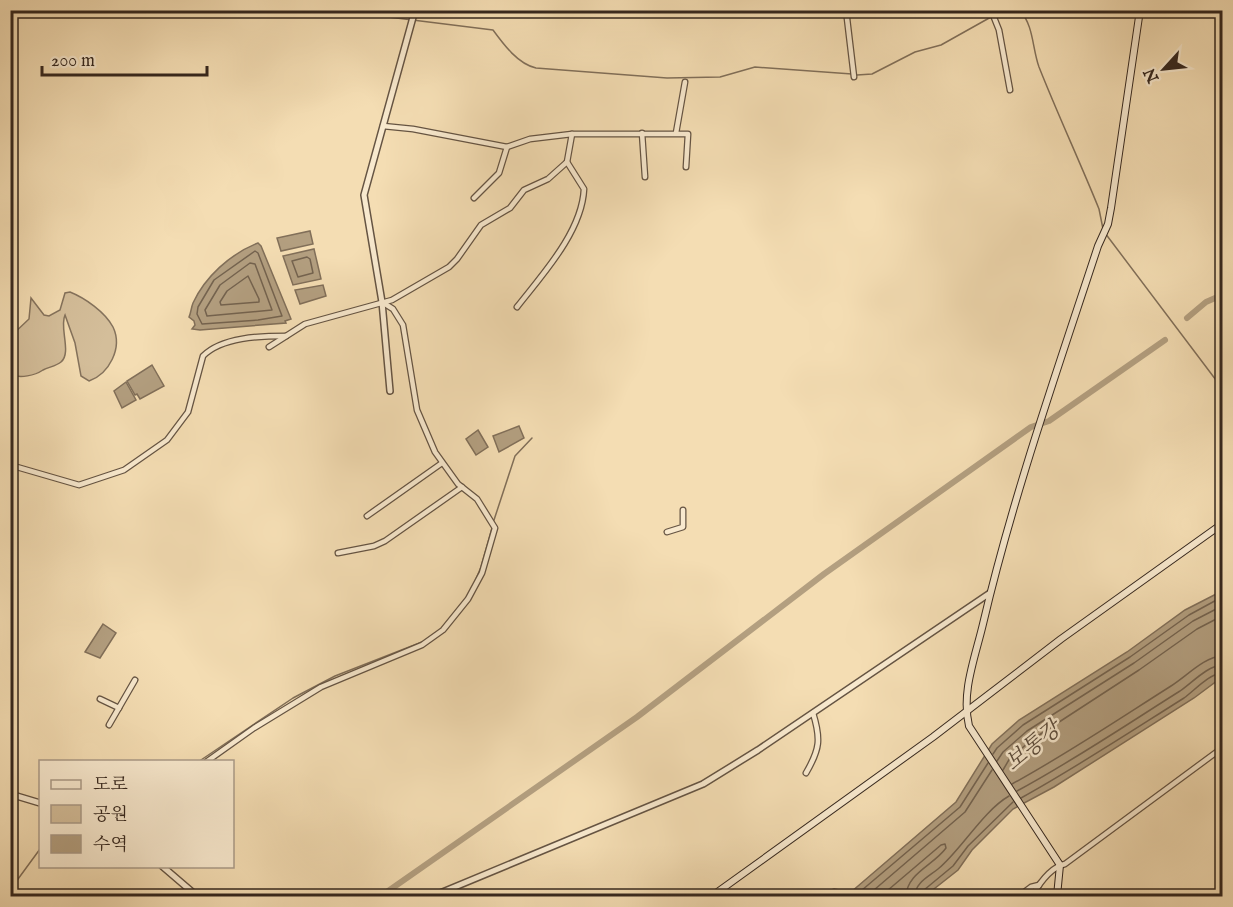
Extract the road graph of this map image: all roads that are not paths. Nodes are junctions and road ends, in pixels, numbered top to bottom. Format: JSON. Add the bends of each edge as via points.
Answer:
{"nodes":[{"id":1,"x":415,"y":10,"type":"edge"},
{"id":2,"x":846,"y":10,"type":"edge"},
{"id":3,"x":1140,"y":10,"type":"edge"},
{"id":4,"x":993,"y":14,"type":"edge"},
{"id":5,"x":854,"y":77,"type":"dead end"},
{"id":6,"x":685,"y":82,"type":"dead end"},
{"id":7,"x":1010,"y":90,"type":"dead end"},
{"id":8,"x":383,"y":126,"type":"junction"},
{"id":9,"x":642,"y":133,"type":"junction"},
{"id":10,"x":676,"y":133,"type":"junction"},
{"id":11,"x":572,"y":134,"type":"junction"},
{"id":12,"x":507,"y":147,"type":"junction"},
{"id":13,"x":567,"y":162,"type":"junction"},
{"id":14,"x":686,"y":166,"type":"dead end"},
{"id":15,"x":645,"y":177,"type":"dead end"},
{"id":16,"x":474,"y":198,"type":"dead end"},
{"id":17,"x":382,"y":302,"type":"junction"},
{"id":18,"x":517,"y":307,"type":"dead end"},
{"id":19,"x":286,"y":336,"type":"junction"},
{"id":20,"x":269,"y":347,"type":"dead end"},
{"id":21,"x":390,"y":391,"type":"dead end"},
{"id":22,"x":442,"y":463,"type":"junction"},
{"id":23,"x":10,"y":465,"type":"edge"},
{"id":24,"x":462,"y":487,"type":"junction"},
{"id":25,"x":683,"y":510,"type":"dead end"},
{"id":26,"x":367,"y":516,"type":"dead end"},
{"id":27,"x":1222,"y":524,"type":"edge"},
{"id":28,"x":667,"y":531,"type":"dead end"},
{"id":29,"x":338,"y":553,"type":"dead end"},
{"id":30,"x":990,"y":592,"type":"junction"},
{"id":31,"x":135,"y":680,"type":"dead end"},
{"id":32,"x":100,"y":699,"type":"dead end"},
{"id":33,"x":119,"y":708,"type":"junction"},
{"id":34,"x":966,"y":711,"type":"junction"},
{"id":35,"x":813,"y":713,"type":"junction"},
{"id":36,"x":109,"y":724,"type":"dead end"},
{"id":37,"x":1222,"y":748,"type":"edge"},
{"id":38,"x":209,"y":760,"type":"edge"},
{"id":39,"x":806,"y":772,"type":"dead end"},
{"id":40,"x":10,"y":794,"type":"edge"},
{"id":41,"x":39,"y":803,"type":"edge"},
{"id":42,"x":1060,"y":865,"type":"junction"},
{"id":43,"x":163,"y":868,"type":"edge"},
{"id":44,"x":1039,"y":885,"type":"junction"},
{"id":45,"x":197,"y":897,"type":"edge"},
{"id":46,"x":433,"y":897,"type":"edge"},
{"id":47,"x":712,"y":897,"type":"edge"},
{"id":48,"x":1019,"y":897,"type":"edge"},
{"id":49,"x":1032,"y":897,"type":"edge"},
{"id":50,"x":1057,"y":897,"type":"edge"}],
"edges":[{"from":1,"to":8,"type":"street"},
{"from":2,"to":5,"type":"street"},
{"from":3,"to":30,"type":"main road","via":[[1108,224],[1042,415]]},
{"from":4,"to":7,"type":"street"},
{"from":6,"to":10,"type":"street"},
{"from":8,"to":12,"type":"street"},
{"from":8,"to":17,"type":"street","via":[[364,195]]},
{"from":9,"to":10,"type":"street"},
{"from":9,"to":11,"type":"street"},
{"from":9,"to":15,"type":"street"},
{"from":10,"to":14,"type":"street","via":[[688,134]]},
{"from":11,"to":12,"type":"street","via":[[530,139]]},
{"from":11,"to":13,"type":"street"},
{"from":12,"to":16,"type":"street","via":[[499,173]]},
{"from":13,"to":17,"type":"street","via":[[548,179],[524,190],[510,208],[481,225],[449,267]]},
{"from":13,"to":18,"type":"street","via":[[584,189],[576,225]]},
{"from":17,"to":19,"type":"street","via":[[305,324]]},
{"from":17,"to":21,"type":"street"},
{"from":17,"to":22,"type":"street","via":[[393,309],[403,325],[417,410]]},
{"from":19,"to":20,"type":"street"},
{"from":19,"to":23,"type":"street","via":[[240,340],[209,350],[203,356],[188,412],[167,440],[124,470],[79,485]]},
{"from":22,"to":24,"type":"street"},
{"from":22,"to":26,"type":"street"},
{"from":24,"to":29,"type":"street","via":[[385,541]]},
{"from":24,"to":38,"type":"street","via":[[477,499],[495,528],[482,573],[453,620],[422,645],[321,687]]},
{"from":25,"to":28,"type":"street","via":[[683,527]]},
{"from":27,"to":34,"type":"main road"},
{"from":30,"to":34,"type":"main road"},
{"from":30,"to":35,"type":"street"},
{"from":31,"to":33,"type":"street"},
{"from":32,"to":33,"type":"street"},
{"from":33,"to":36,"type":"street"},
{"from":34,"to":42,"type":"main road","via":[[969,726]]},
{"from":34,"to":47,"type":"main road"},
{"from":35,"to":39,"type":"street","via":[[819,747]]},
{"from":35,"to":46,"type":"street","via":[[703,784]]},
{"from":37,"to":42,"type":"street"},
{"from":40,"to":41,"type":"street"},
{"from":42,"to":44,"type":"street"},
{"from":42,"to":50,"type":"main road"},
{"from":43,"to":45,"type":"street"},
{"from":44,"to":48,"type":"street"},
{"from":44,"to":49,"type":"street"}]}
